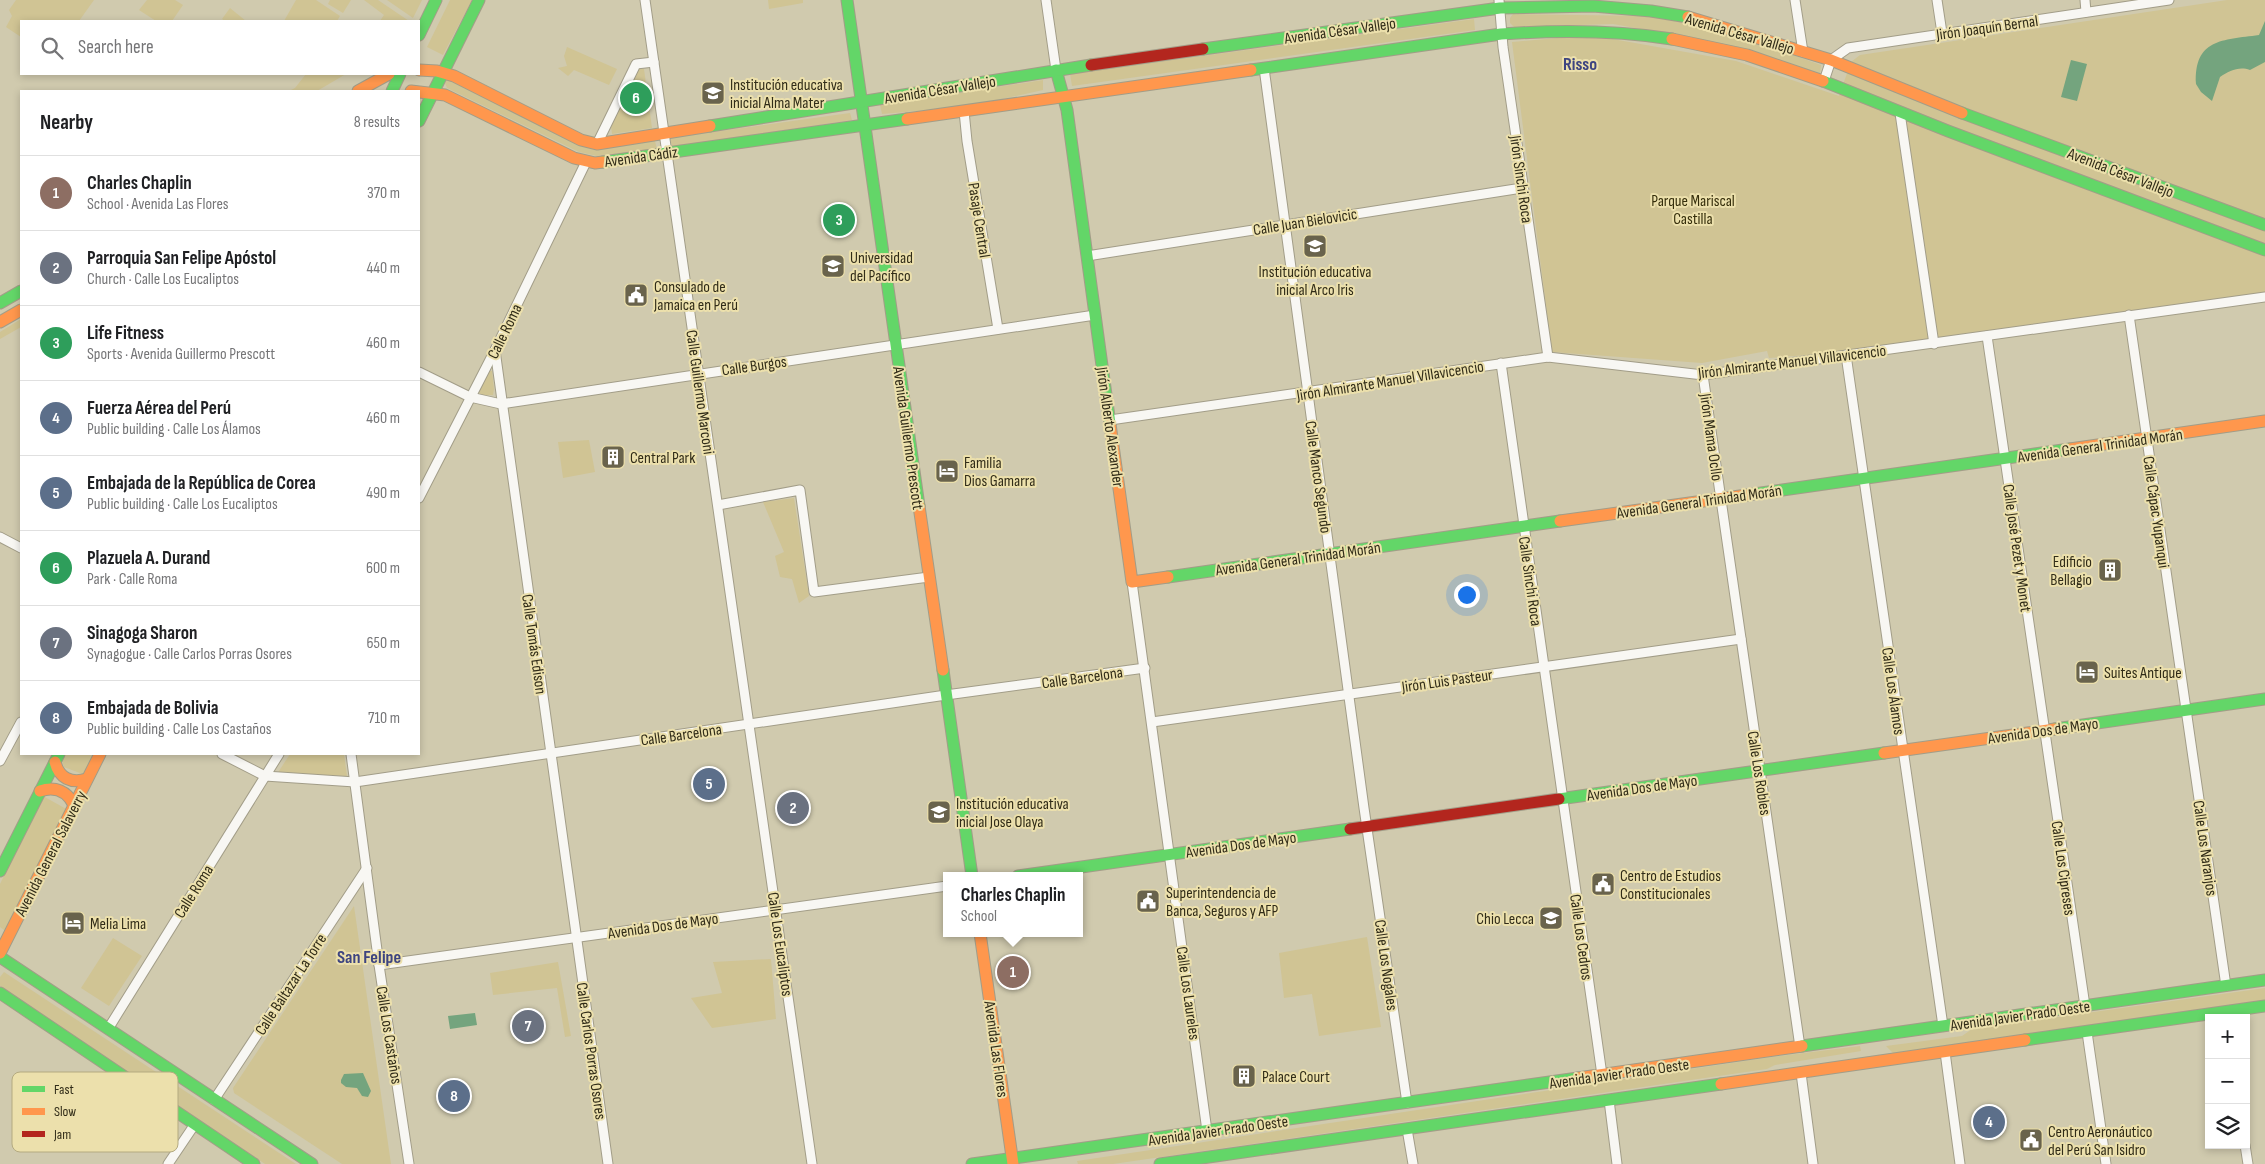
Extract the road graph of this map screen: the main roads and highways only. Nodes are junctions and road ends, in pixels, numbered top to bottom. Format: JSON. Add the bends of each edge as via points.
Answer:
{"nodes":[{"id":1,"x":436,"y":0,"type":"edge"},
{"id":2,"x":479,"y":0,"type":"edge"},
{"id":3,"x":847,"y":0,"type":"edge"},
{"id":4,"x":1500,"y":4,"type":"edge"},
{"id":5,"x":420,"y":33,"type":"edge"},
{"id":6,"x":420,"y":70,"type":"edge"},
{"id":7,"x":1056,"y":70,"type":"junction"},
{"id":8,"x":442,"y":73,"type":"junction"},
{"id":9,"x":387,"y":75,"type":"edge"},
{"id":10,"x":400,"y":75,"type":"edge"},
{"id":11,"x":360,"y":90,"type":"edge"},
{"id":12,"x":392,"y":90,"type":"edge"},
{"id":13,"x":420,"y":91,"type":"edge"},
{"id":14,"x":433,"y":92,"type":"junction"},
{"id":15,"x":1063,"y":97,"type":"junction"},
{"id":16,"x":862,"y":102,"type":"junction"},
{"id":17,"x":420,"y":119,"type":"edge"},
{"id":18,"x":864,"y":125,"type":"junction"},
{"id":19,"x":2146,"y":182,"type":"junction"},
{"id":20,"x":2178,"y":194,"type":"junction"},
{"id":21,"x":2137,"y":203,"type":"junction"},
{"id":22,"x":2170,"y":215,"type":"junction"},
{"id":23,"x":2265,"y":225,"type":"edge"},
{"id":24,"x":2265,"y":250,"type":"edge"},
{"id":25,"x":20,"y":292,"type":"edge"},
{"id":26,"x":0,"y":302,"type":"edge"},
{"id":27,"x":20,"y":311,"type":"edge"},
{"id":28,"x":0,"y":322,"type":"edge"},
{"id":29,"x":2265,"y":422,"type":"edge"},
{"id":30,"x":1132,"y":582,"type":"joint"},
{"id":31,"x":2265,"y":699,"type":"edge"},
{"id":32,"x":99,"y":755,"type":"edge"},
{"id":33,"x":57,"y":758,"type":"edge"},
{"id":34,"x":87,"y":779,"type":"junction"},
{"id":35,"x":40,"y":791,"type":"junction"},
{"id":36,"x":74,"y":805,"type":"junction"},
{"id":37,"x":0,"y":871,"type":"edge"},
{"id":38,"x":971,"y":872,"type":"edge"},
{"id":39,"x":1046,"y":872,"type":"edge"},
{"id":40,"x":981,"y":937,"type":"edge"},
{"id":41,"x":0,"y":953,"type":"edge"},
{"id":42,"x":0,"y":958,"type":"edge"},
{"id":43,"x":2265,"y":980,"type":"edge"},
{"id":44,"x":0,"y":993,"type":"edge"},
{"id":45,"x":2265,"y":1006,"type":"edge"},
{"id":46,"x":2230,"y":1014,"type":"edge"},
{"id":47,"x":2205,"y":1018,"type":"edge"},
{"id":48,"x":1872,"y":1050,"type":"junction"},
{"id":49,"x":118,"y":1072,"type":"edge"},
{"id":50,"x":172,"y":1072,"type":"edge"},
{"id":51,"x":178,"y":1076,"type":"edge"},
{"id":52,"x":178,"y":1113,"type":"edge"},
{"id":53,"x":1080,"y":1149,"type":"junction"},
{"id":54,"x":1214,"y":1160,"type":"edge"},
{"id":55,"x":1013,"y":1161,"type":"edge"},
{"id":56,"x":1073,"y":1162,"type":"dead end"},
{"id":57,"x":254,"y":1164,"type":"edge"},
{"id":58,"x":312,"y":1164,"type":"edge"},
{"id":59,"x":972,"y":1164,"type":"edge"},
{"id":60,"x":1160,"y":1164,"type":"edge"}],
"edges":[{"from":1,"to":5,"type":"main road"},
{"from":2,"to":8,"type":"main road"},
{"from":3,"to":16,"type":"main road","name":"Avenida Guillermo Prescott"},
{"from":4,"to":7,"type":"main road","name":"Avenida César Vallejo"},
{"from":4,"to":19,"type":"main road","name":"Avenida César Vallejo","via":[[1650,6],[1689,16],[1831,60]]},
{"from":6,"to":8,"type":"main road","name":"Avenida Cádiz"},
{"from":7,"to":15,"type":"main road","name":"Jirón Alberto Alexander"},
{"from":7,"to":16,"type":"main road","name":"Avenida César Vallejo"},
{"from":8,"to":14,"type":"main road"},
{"from":8,"to":16,"type":"main road","name":"Avenida Cádiz","via":[[459,78],[582,140],[597,144]]},
{"from":9,"to":11,"type":"main road"},
{"from":10,"to":12,"type":"main road"},
{"from":13,"to":14,"type":"main road","name":"Avenida Cádiz"},
{"from":14,"to":17,"type":"main road"},
{"from":14,"to":18,"type":"main road","name":"Avenida Cádiz","via":[[450,97],[586,162],[595,163]]},
{"from":15,"to":18,"type":"main road","name":"Avenida César Vallejo"},
{"from":15,"to":21,"type":"main road","name":"Avenida César Vallejo","via":[[1501,34],[1583,29],[1651,35],[1726,49],[1824,82]]},
{"from":15,"to":30,"type":"main road","name":"Jirón Alberto Alexander"},
{"from":16,"to":18,"type":"main road","name":"Avenida Guillermo Prescott"},
{"from":18,"to":38,"type":"main road","name":"Avenida Guillermo Prescott"},
{"from":19,"to":20,"type":"main road","name":"Avenida César Vallejo"},
{"from":19,"to":21,"type":"main road","via":[[2149,195]]},
{"from":20,"to":22,"type":"main road","via":[[2167,202]]},
{"from":20,"to":23,"type":"main road","name":"Avenida César Vallejo"},
{"from":21,"to":22,"type":"main road","name":"Avenida César Vallejo"},
{"from":22,"to":24,"type":"main road","name":"Avenida César Vallejo"},
{"from":25,"to":26,"type":"main road"},
{"from":27,"to":28,"type":"main road"},
{"from":29,"to":30,"type":"main road","name":"Avenida General Trinidad Morán"},
{"from":31,"to":39,"type":"main road","name":"Avenida Dos de Mayo"},
{"from":32,"to":34,"type":"main road","name":"Avenida General Salaverry"},
{"from":33,"to":34,"type":"main road","via":[[57,771],[67,780],[78,782]]},
{"from":33,"to":35,"type":"main road"},
{"from":34,"to":36,"type":"main road","name":"Avenida General Salaverry"},
{"from":35,"to":36,"type":"main road","via":[[54,788],[62,791],[69,795]]},
{"from":35,"to":37,"type":"main road"},
{"from":36,"to":41,"type":"main road","name":"Avenida General Salaverry"},
{"from":40,"to":55,"type":"main road","name":"Avenida Las Flores"},
{"from":42,"to":50,"type":"main road"},
{"from":43,"to":48,"type":"main road","name":"Avenida Javier Prado Oeste","via":[[1943,1026]]},
{"from":44,"to":49,"type":"main road"},
{"from":45,"to":46,"type":"main road","name":"Avenida Javier Prado Oeste"},
{"from":47,"to":48,"type":"main road","name":"Avenida Javier Prado Oeste","via":[[1945,1052]]},
{"from":48,"to":53,"type":"main road","name":"Avenida Javier Prado Oeste","via":[[1800,1047]]},
{"from":48,"to":54,"type":"main road","name":"Avenida Javier Prado Oeste","via":[[1801,1073]]},
{"from":51,"to":58,"type":"main road"},
{"from":52,"to":57,"type":"main road"},
{"from":53,"to":55,"type":"main road","name":"Avenida Javier Prado Oeste"},
{"from":53,"to":56,"type":"main road"},
{"from":54,"to":60,"type":"main road","name":"Avenida Javier Prado Oeste"},
{"from":55,"to":59,"type":"main road","name":"Avenida Javier Prado Oeste"}]}
